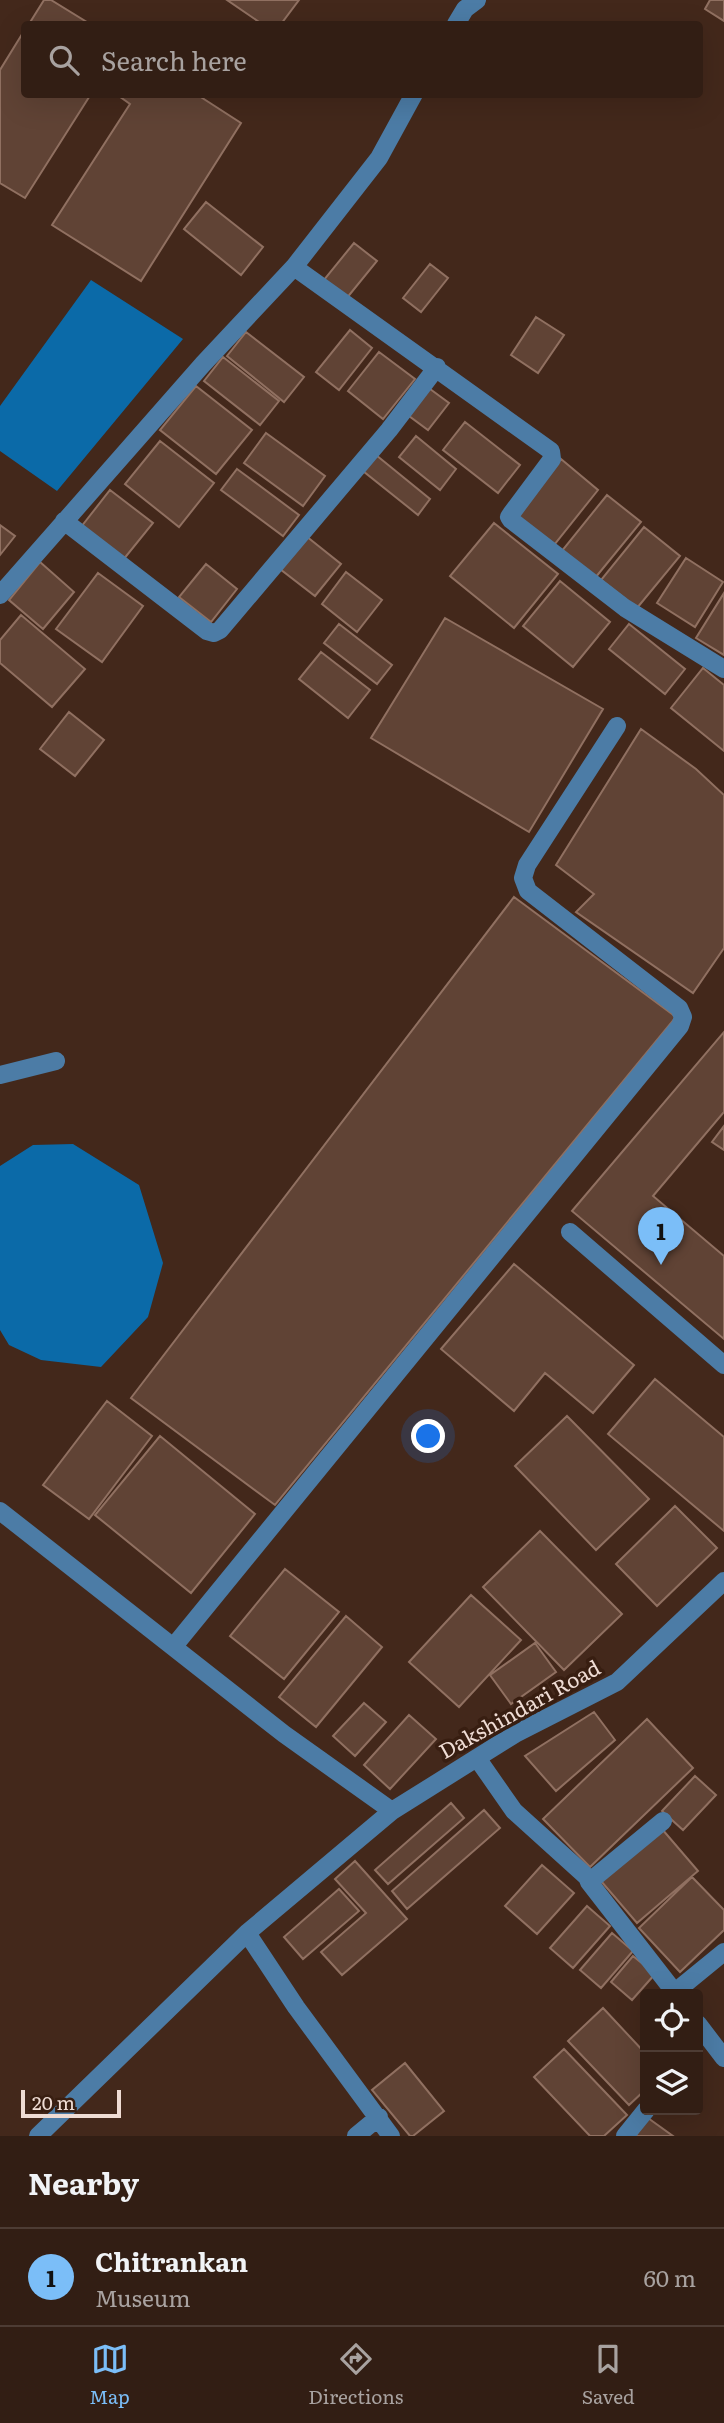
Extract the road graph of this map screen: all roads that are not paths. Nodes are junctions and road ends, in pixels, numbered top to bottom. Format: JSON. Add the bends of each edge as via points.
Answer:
{"nodes":[{"id":1,"x":477,"y":0,"type":"edge"},
{"id":2,"x":458,"y":21,"type":"edge"},
{"id":3,"x":413,"y":98,"type":"edge"},
{"id":4,"x":294,"y":267,"type":"junction"},
{"id":5,"x":437,"y":368,"type":"junction"},
{"id":6,"x":64,"y":521,"type":"junction"},
{"id":7,"x":0,"y":595,"type":"edge"},
{"id":8,"x":724,"y":669,"type":"edge"},
{"id":9,"x":617,"y":726,"type":"dead end"},
{"id":10,"x":55,"y":1061,"type":"dead end"},
{"id":11,"x":0,"y":1075,"type":"edge"},
{"id":12,"x":570,"y":1232,"type":"dead end"},
{"id":13,"x":724,"y":1365,"type":"edge"},
{"id":14,"x":0,"y":1511,"type":"edge"},
{"id":15,"x":724,"y":1581,"type":"edge"},
{"id":16,"x":174,"y":1646,"type":"junction"},
{"id":17,"x":477,"y":1758,"type":"junction"},
{"id":18,"x":391,"y":1811,"type":"junction"},
{"id":19,"x":663,"y":1821,"type":"dead end"},
{"id":20,"x":589,"y":1882,"type":"junction"},
{"id":21,"x":247,"y":1933,"type":"junction"},
{"id":22,"x":724,"y":1952,"type":"edge"},
{"id":23,"x":673,"y":1989,"type":"edge"},
{"id":24,"x":681,"y":1989,"type":"edge"},
{"id":25,"x":703,"y":2038,"type":"edge"},
{"id":26,"x":724,"y":2058,"type":"edge"},
{"id":27,"x":642,"y":2115,"type":"edge"},
{"id":28,"x":379,"y":2117,"type":"junction"},
{"id":29,"x":38,"y":2136,"type":"edge"},
{"id":30,"x":356,"y":2136,"type":"edge"},
{"id":31,"x":391,"y":2136,"type":"edge"},
{"id":32,"x":625,"y":2136,"type":"edge"}],
"edges":[{"from":1,"to":2,"type":"street"},
{"from":3,"to":4,"type":"street","via":[[379,158]]},
{"from":4,"to":5,"type":"street"},
{"from":4,"to":6,"type":"street"},
{"from":5,"to":6,"type":"street","via":[[214,633]]},
{"from":5,"to":8,"type":"street","via":[[551,451],[552,459],[511,520],[625,608]]},
{"from":6,"to":7,"type":"street"},
{"from":9,"to":16,"type":"street","via":[[527,864],[523,878],[528,891],[679,1007],[680,1026]]},
{"from":10,"to":11,"type":"street"},
{"from":12,"to":13,"type":"street"},
{"from":14,"to":16,"type":"street"},
{"from":15,"to":17,"type":"street","name":"Dakshindari Road","via":[[617,1682]]},
{"from":16,"to":18,"type":"street"},
{"from":17,"to":18,"type":"street","name":"Dakshindari Road"},
{"from":17,"to":20,"type":"street","via":[[514,1811]]},
{"from":18,"to":21,"type":"street","name":"Dakshindari Road"},
{"from":19,"to":20,"type":"street"},
{"from":20,"to":23,"type":"street"},
{"from":21,"to":28,"type":"street"},
{"from":21,"to":29,"type":"street","name":"Dakshindari Road"},
{"from":22,"to":24,"type":"street"},
{"from":25,"to":26,"type":"street"},
{"from":27,"to":32,"type":"street"},
{"from":28,"to":30,"type":"street"},
{"from":28,"to":31,"type":"street"}]}
